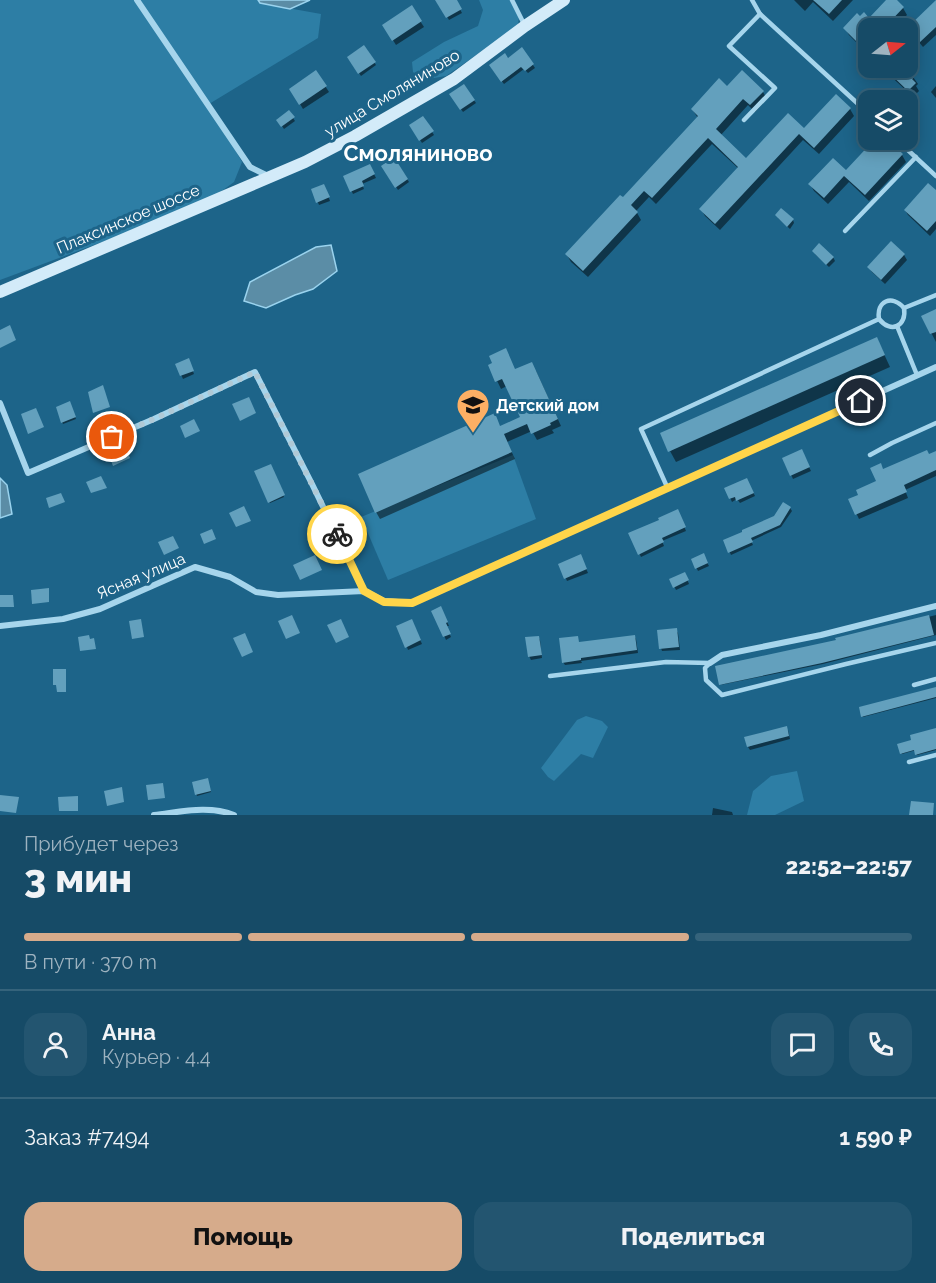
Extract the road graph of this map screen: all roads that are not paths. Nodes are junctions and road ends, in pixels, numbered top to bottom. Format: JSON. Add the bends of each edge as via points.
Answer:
{"nodes":[{"id":1,"x":137,"y":0,"type":"edge"},
{"id":2,"x":512,"y":0,"type":"edge"},
{"id":3,"x":564,"y":0,"type":"edge"},
{"id":4,"x":752,"y":0,"type":"edge"},
{"id":5,"x":760,"y":14,"type":"junction"},
{"id":6,"x":525,"y":26,"type":"junction"},
{"id":7,"x":858,"y":104,"type":"edge"},
{"id":8,"x":744,"y":120,"type":"dead end"},
{"id":9,"x":908,"y":150,"type":"edge"},
{"id":10,"x":916,"y":157,"type":"junction"},
{"id":11,"x":936,"y":176,"type":"edge"},
{"id":12,"x":269,"y":177,"type":"junction"},
{"id":13,"x":845,"y":231,"type":"dead end"},
{"id":14,"x":0,"y":292,"type":"edge"},
{"id":15,"x":936,"y":295,"type":"edge"},
{"id":16,"x":904,"y":308,"type":"junction"},
{"id":17,"x":879,"y":319,"type":"junction"},
{"id":18,"x":897,"y":326,"type":"junction"},
{"id":19,"x":936,"y":367,"type":"edge"},
{"id":20,"x":917,"y":375,"type":"junction"},
{"id":21,"x":0,"y":403,"type":"edge"},
{"id":22,"x":936,"y":423,"type":"edge"},
{"id":23,"x":870,"y":456,"type":"dead end"},
{"id":24,"x":668,"y":489,"type":"junction"},
{"id":25,"x":362,"y":591,"type":"junction"},
{"id":26,"x":936,"y":606,"type":"edge"},
{"id":27,"x":0,"y":626,"type":"edge"},
{"id":28,"x":936,"y":643,"type":"edge"},
{"id":29,"x":710,"y":663,"type":"junction"},
{"id":30,"x":550,"y":676,"type":"dead end"},
{"id":31,"x":936,"y":679,"type":"edge"},
{"id":32,"x":914,"y":685,"type":"dead end"},
{"id":33,"x":936,"y":755,"type":"edge"},
{"id":34,"x":909,"y":762,"type":"dead end"},
{"id":35,"x":154,"y":815,"type":"edge"},
{"id":36,"x":234,"y":815,"type":"edge"}],
"edges":[{"from":1,"to":12,"type":"street","via":[[250,167]]},
{"from":2,"to":6,"type":"lane"},
{"from":3,"to":6,"type":"main road","name":"улица Смоляниново"},
{"from":4,"to":5,"type":"lane"},
{"from":5,"to":7,"type":"lane"},
{"from":5,"to":8,"type":"lane","via":[[729,46],[776,88]]},
{"from":6,"to":12,"type":"main road","name":"улица Смоляниново","via":[[454,79],[355,136]]},
{"from":9,"to":10,"type":"lane"},
{"from":10,"to":11,"type":"lane"},
{"from":10,"to":13,"type":"lane"},
{"from":12,"to":14,"type":"main road","name":"Плаксинское шоссе"},
{"from":15,"to":16,"type":"lane"},
{"from":16,"to":17,"type":"lane","via":[[893,300],[886,301],[880,306]]},
{"from":16,"to":18,"type":"lane","via":[[903,322]]},
{"from":17,"to":18,"type":"lane","via":[[884,325]]},
{"from":17,"to":24,"type":"lane","via":[[641,429]]},
{"from":18,"to":20,"type":"lane"},
{"from":19,"to":20,"type":"street"},
{"from":20,"to":24,"type":"street"},
{"from":21,"to":25,"type":"street","via":[[28,473],[255,372]]},
{"from":22,"to":23,"type":"lane"},
{"from":24,"to":25,"type":"street","via":[[412,603],[384,602]]},
{"from":25,"to":27,"type":"street","name":"Ясная улица","via":[[279,595],[256,592],[230,577],[195,567],[100,609],[63,619]]},
{"from":26,"to":29,"type":"street","via":[[722,655]]},
{"from":28,"to":29,"type":"lane","via":[[723,695],[706,680],[705,668]]},
{"from":29,"to":30,"type":"lane","via":[[666,662]]},
{"from":31,"to":32,"type":"lane"},
{"from":33,"to":34,"type":"lane"},
{"from":35,"to":36,"type":"street","via":[[212,810]]}]}
